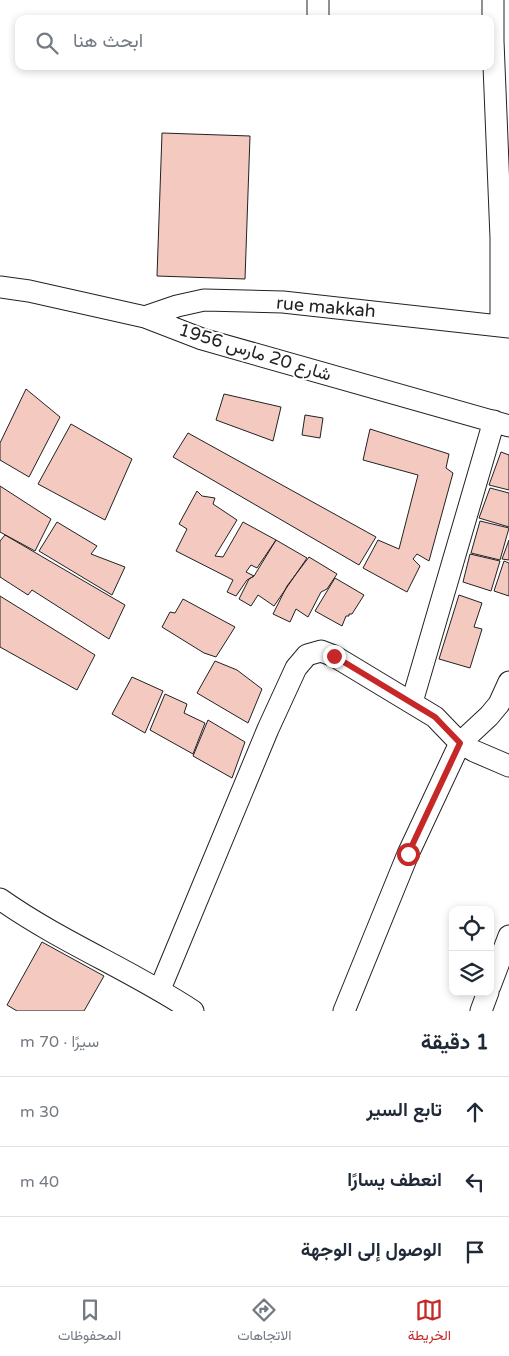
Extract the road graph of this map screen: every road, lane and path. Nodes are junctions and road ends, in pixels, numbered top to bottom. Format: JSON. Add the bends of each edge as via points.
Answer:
{"nodes":[{"id":1,"x":318,"y":0,"type":"edge"},
{"id":2,"x":493,"y":0,"type":"edge"},
{"id":3,"x":318,"y":15,"type":"edge"},
{"id":4,"x":493,"y":15,"type":"edge"},
{"id":5,"x":494,"y":49,"type":"edge"},
{"id":6,"x":503,"y":125,"type":"edge"},
{"id":7,"x":0,"y":287,"type":"edge"},
{"id":8,"x":145,"y":317,"type":"junction"},
{"id":9,"x":505,"y":327,"type":"edge"},
{"id":10,"x":501,"y":424,"type":"edge"},
{"id":11,"x":509,"y":682,"type":"edge"},
{"id":12,"x":412,"y":702,"type":"junction"},
{"id":13,"x":460,"y":743,"type":"junction"},
{"id":14,"x":509,"y":766,"type":"edge"},
{"id":15,"x":0,"y":899,"type":"edge"},
{"id":16,"x":509,"y":936,"type":"edge"},
{"id":17,"x":494,"y":975,"type":"edge"},
{"id":18,"x":487,"y":996,"type":"edge"},
{"id":19,"x":163,"y":998,"type":"edge"},
{"id":20,"x":194,"y":1011,"type":"edge"},
{"id":21,"x":344,"y":1011,"type":"edge"},
{"id":22,"x":481,"y":1011,"type":"edge"}],
"edges":[{"from":1,"to":3,"type":"street"},
{"from":2,"to":4,"type":"street"},
{"from":5,"to":6,"type":"street"},
{"from":6,"to":9,"type":"street"},
{"from":7,"to":8,"type":"street","name":"شارع 20 مارس 1956"},
{"from":8,"to":9,"type":"street","name":"rue makkah","via":[[204,300],[283,302]]},
{"from":8,"to":10,"type":"street","name":"شارع 20 مارس 1956","via":[[202,340]]},
{"from":10,"to":12,"type":"street"},
{"from":11,"to":13,"type":"street","via":[[489,716]]},
{"from":12,"to":13,"type":"street","via":[[435,717]]},
{"from":12,"to":19,"type":"street","via":[[321,651],[307,655],[296,668],[268,729]]},
{"from":13,"to":14,"type":"street"},
{"from":13,"to":21,"type":"street","via":[[408,854]]},
{"from":15,"to":19,"type":"street"},
{"from":16,"to":17,"type":"street"},
{"from":18,"to":22,"type":"street"},
{"from":19,"to":20,"type":"street"}]}
